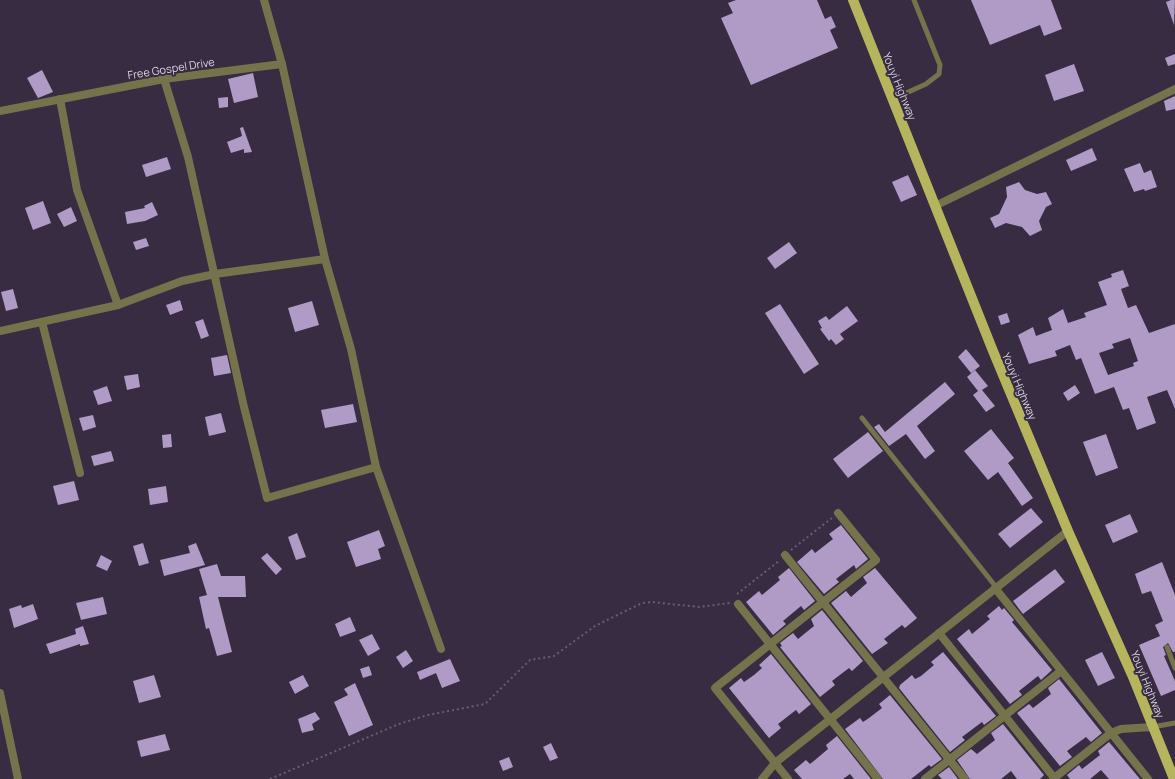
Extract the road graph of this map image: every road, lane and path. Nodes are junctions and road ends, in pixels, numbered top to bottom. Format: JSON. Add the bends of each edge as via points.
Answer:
{"nodes":[{"id":1,"x":264,"y":0,"type":"edge"},
{"id":2,"x":853,"y":0,"type":"edge"},
{"id":3,"x":914,"y":0,"type":"edge"},
{"id":4,"x":282,"y":64,"type":"junction"},
{"id":5,"x":164,"y":79,"type":"junction"},
{"id":6,"x":1175,"y":89,"type":"edge"},
{"id":7,"x":60,"y":99,"type":"junction"},
{"id":8,"x":893,"y":99,"type":"junction"},
{"id":9,"x":0,"y":111,"type":"edge"},
{"id":10,"x":935,"y":206,"type":"junction"},
{"id":11,"x":325,"y":259,"type":"junction"},
{"id":12,"x":215,"y":274,"type":"junction"},
{"id":13,"x":118,"y":305,"type":"junction"},
{"id":14,"x":42,"y":322,"type":"junction"},
{"id":15,"x":0,"y":331,"type":"edge"},
{"id":16,"x":862,"y":418,"type":"dead end"},
{"id":17,"x":376,"y":467,"type":"junction"},
{"id":18,"x":80,"y":473,"type":"dead end"},
{"id":19,"x":838,"y":513,"type":"dead end"},
{"id":20,"x":1068,"y":531,"type":"junction"},
{"id":21,"x":785,"y":556,"type":"dead end"},
{"id":22,"x":996,"y":588,"type":"junction"},
{"id":23,"x":823,"y":602,"type":"junction"},
{"id":24,"x":738,"y":604,"type":"joint"},
{"id":25,"x":939,"y":633,"type":"junction"},
{"id":26,"x":770,"y":644,"type":"junction"},
{"id":27,"x":1167,"y":647,"type":"dead end"},
{"id":28,"x":441,"y":649,"type":"dead end"},
{"id":29,"x":1175,"y":668,"type":"edge"},
{"id":30,"x":1061,"y":671,"type":"junction"},
{"id":31,"x":884,"y":677,"type":"junction"},
{"id":32,"x":0,"y":693,"type":"edge"},
{"id":33,"x":1004,"y":716,"type":"junction"},
{"id":34,"x":830,"y":719,"type":"junction"},
{"id":35,"x":1175,"y":723,"type":"edge"},
{"id":36,"x":1152,"y":727,"type":"junction"},
{"id":37,"x":1111,"y":733,"type":"junction"},
{"id":38,"x":950,"y":759,"type":"junction"},
{"id":39,"x":775,"y":763,"type":"junction"},
{"id":40,"x":18,"y":779,"type":"edge"},
{"id":41,"x":270,"y":779,"type":"edge"},
{"id":42,"x":762,"y":779,"type":"edge"},
{"id":43,"x":788,"y":779,"type":"edge"},
{"id":44,"x":878,"y":779,"type":"edge"},
{"id":45,"x":925,"y":779,"type":"edge"},
{"id":46,"x":965,"y":779,"type":"edge"},
{"id":47,"x":1054,"y":779,"type":"edge"},
{"id":48,"x":1148,"y":779,"type":"edge"},
{"id":49,"x":1174,"y":779,"type":"edge"}],
"edges":[{"from":1,"to":4,"type":"street"},
{"from":2,"to":8,"type":"main road","name":"Youyi Highway"},
{"from":3,"to":8,"type":"lane","via":[[940,65],[940,74],[926,84]]},
{"from":4,"to":5,"type":"street","name":"Free Gospel Drive"},
{"from":4,"to":11,"type":"street"},
{"from":5,"to":7,"type":"street","name":"Free Gospel Drive"},
{"from":5,"to":12,"type":"street","via":[[188,157]]},
{"from":6,"to":10,"type":"street"},
{"from":7,"to":9,"type":"street","name":"Free Gospel Drive"},
{"from":7,"to":13,"type":"street","via":[[77,190]]},
{"from":8,"to":10,"type":"main road","name":"Youyi Highway"},
{"from":10,"to":20,"type":"main road","name":"Youyi Highway","via":[[992,351]]},
{"from":11,"to":12,"type":"street"},
{"from":11,"to":17,"type":"street","via":[[351,350]]},
{"from":12,"to":13,"type":"street","via":[[182,281]]},
{"from":12,"to":17,"type":"street","via":[[267,498]]},
{"from":13,"to":14,"type":"street"},
{"from":14,"to":15,"type":"street"},
{"from":14,"to":18,"type":"street"},
{"from":16,"to":22,"type":"lane"},
{"from":17,"to":28,"type":"street"},
{"from":19,"to":23,"type":"street","via":[[876,560]]},
{"from":20,"to":22,"type":"street"},
{"from":20,"to":36,"type":"main road","name":"Youyi Highway","via":[[1133,677]]},
{"from":21,"to":23,"type":"street"},
{"from":22,"to":25,"type":"street"},
{"from":22,"to":30,"type":"street"},
{"from":23,"to":26,"type":"street"},
{"from":23,"to":31,"type":"street"},
{"from":24,"to":26,"type":"street"},
{"from":24,"to":41,"type":"path","via":[[699,607],[642,603],[595,626],[554,656],[530,660],[485,704],[428,715],[399,724]]},
{"from":25,"to":31,"type":"street"},
{"from":25,"to":33,"type":"street"},
{"from":26,"to":34,"type":"street"},
{"from":26,"to":39,"type":"street","via":[[716,688]]},
{"from":27,"to":29,"type":"lane"},
{"from":30,"to":33,"type":"street"},
{"from":30,"to":37,"type":"street"},
{"from":31,"to":34,"type":"street"},
{"from":31,"to":38,"type":"street"},
{"from":32,"to":40,"type":"street"},
{"from":33,"to":38,"type":"street"},
{"from":33,"to":47,"type":"street"},
{"from":34,"to":39,"type":"street"},
{"from":34,"to":44,"type":"street"},
{"from":35,"to":36,"type":"lane"},
{"from":36,"to":37,"type":"street","via":[[1121,729]]},
{"from":36,"to":49,"type":"main road","name":"Youyi Highway"},
{"from":37,"to":47,"type":"street"},
{"from":37,"to":48,"type":"street"},
{"from":38,"to":45,"type":"street"},
{"from":38,"to":46,"type":"street"},
{"from":39,"to":42,"type":"street"},
{"from":39,"to":43,"type":"street"}]}
